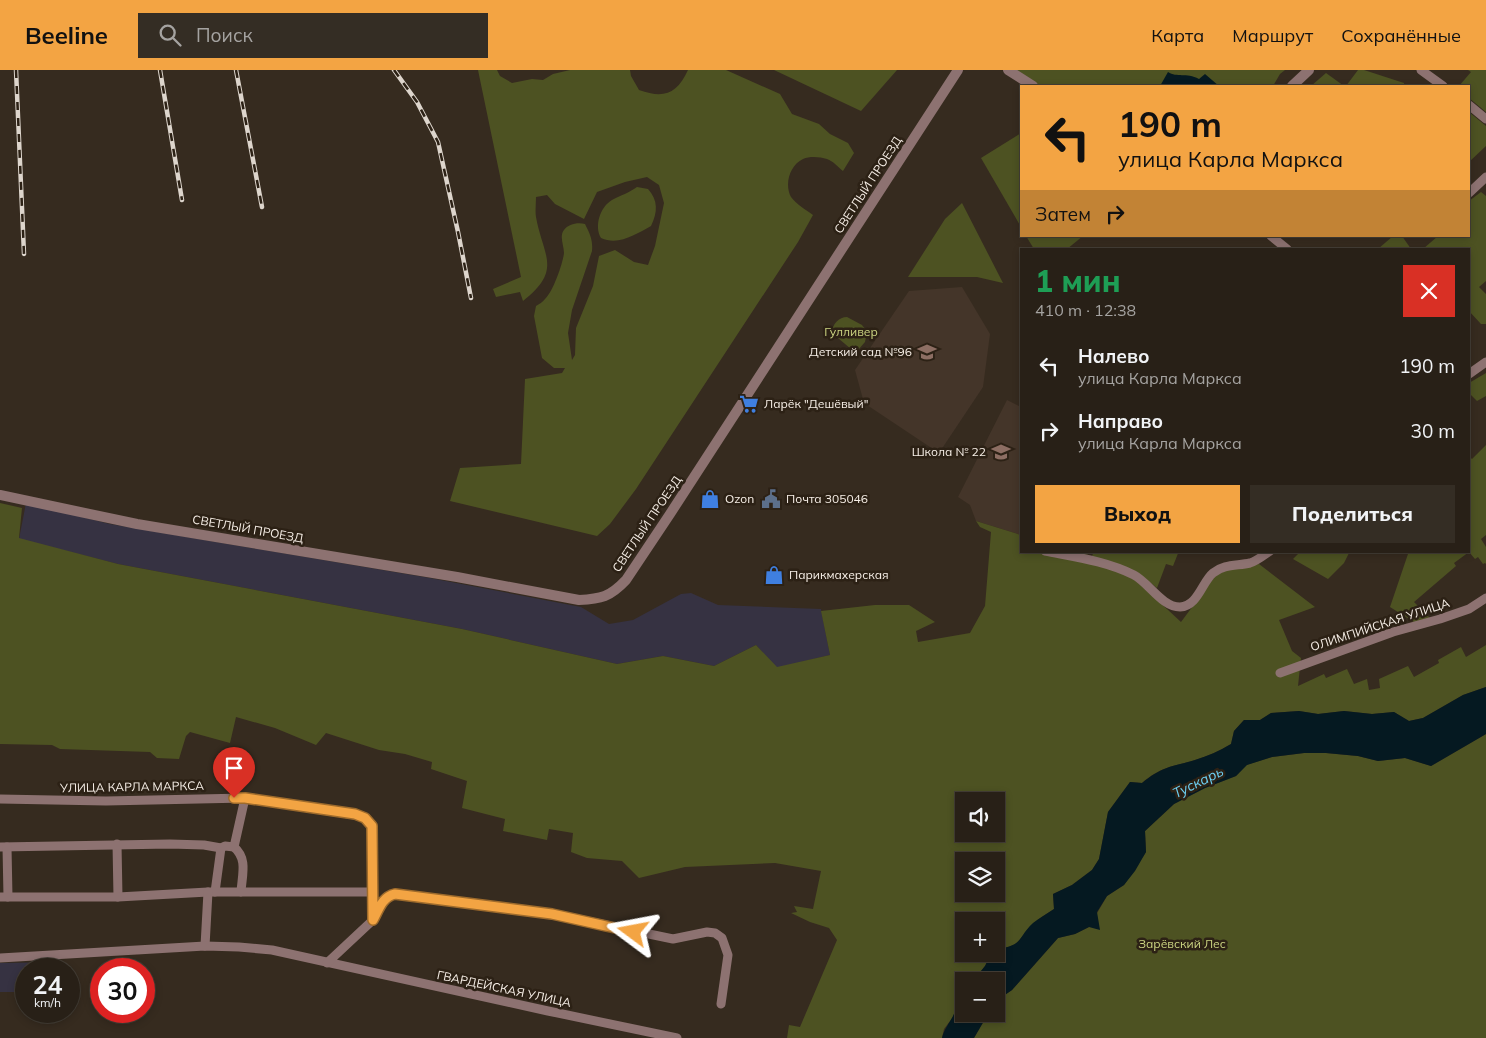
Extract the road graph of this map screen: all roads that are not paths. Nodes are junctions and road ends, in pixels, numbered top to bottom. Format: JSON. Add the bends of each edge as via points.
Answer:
{"nodes":[{"id":1,"x":1008,"y":70,"type":"edge"},
{"id":2,"x":1309,"y":70,"type":"edge"},
{"id":3,"x":1421,"y":70,"type":"edge"},
{"id":4,"x":957,"y":71,"type":"edge"},
{"id":5,"x":1031,"y":85,"type":"edge"},
{"id":6,"x":1293,"y":85,"type":"edge"},
{"id":7,"x":1442,"y":85,"type":"edge"},
{"id":8,"x":1470,"y":106,"type":"edge"},
{"id":9,"x":1486,"y":119,"type":"edge"},
{"id":10,"x":1486,"y":177,"type":"edge"},
{"id":11,"x":1470,"y":192,"type":"edge"},
{"id":12,"x":1272,"y":237,"type":"edge"},
{"id":13,"x":1286,"y":248,"type":"edge"},
{"id":14,"x":1486,"y":362,"type":"edge"},
{"id":15,"x":1470,"y":373,"type":"edge"},
{"id":16,"x":0,"y":495,"type":"edge"},
{"id":17,"x":1054,"y":553,"type":"edge"},
{"id":18,"x":1267,"y":553,"type":"edge"},
{"id":19,"x":1486,"y":598,"type":"edge"},
{"id":20,"x":1280,"y":673,"type":"dead end"},
{"id":21,"x":245,"y":798,"type":"junction"},
{"id":22,"x":0,"y":799,"type":"edge"},
{"id":23,"x":117,"y":844,"type":"junction"},
{"id":24,"x":4,"y":847,"type":"edge"},
{"id":25,"x":234,"y":847,"type":"junction"},
{"id":26,"x":221,"y":848,"type":"junction"},
{"id":27,"x":212,"y":892,"type":"junction"},
{"id":28,"x":241,"y":892,"type":"junction"},
{"id":29,"x":372,"y":892,"type":"junction"},
{"id":30,"x":4,"y":897,"type":"edge"},
{"id":31,"x":118,"y":897,"type":"junction"},
{"id":32,"x":373,"y":920,"type":"junction"},
{"id":33,"x":205,"y":946,"type":"junction"},
{"id":34,"x":0,"y":958,"type":"edge"},
{"id":35,"x":327,"y":963,"type":"junction"},
{"id":36,"x":720,"y":1004,"type":"dead end"},
{"id":37,"x":677,"y":1038,"type":"edge"}],
"edges":[{"from":1,"to":5,"type":"street"},
{"from":2,"to":6,"type":"street"},
{"from":3,"to":7,"type":"street"},
{"from":4,"to":16,"type":"street","name":"СВЕТЛЫЙ ПРОЕЗД","via":[[670,514],[626,580],[608,596],[579,600],[137,524]]},
{"from":8,"to":9,"type":"street"},
{"from":10,"to":11,"type":"street"},
{"from":12,"to":13,"type":"street"},
{"from":14,"to":15,"type":"street"},
{"from":17,"to":18,"type":"street","via":[[1128,572],[1172,606],[1181,607],[1196,597],[1212,573],[1225,566],[1252,562]]},
{"from":19,"to":20,"type":"street","name":"ОЛИМПИЙСКАЯ УЛИЦА","via":[[1440,619],[1393,632]]},
{"from":21,"to":22,"type":"street","name":"УЛИЦА КАРЛА МАРКСА"},
{"from":21,"to":25,"type":"street"},
{"from":21,"to":29,"type":"street","name":"УЛИЦА КАРЛА МАРКСА","via":[[365,818],[372,826]]},
{"from":23,"to":24,"type":"street"},
{"from":23,"to":26,"type":"street"},
{"from":23,"to":31,"type":"street"},
{"from":24,"to":30,"type":"street"},
{"from":25,"to":26,"type":"street"},
{"from":25,"to":28,"type":"street","via":[[244,860]]},
{"from":26,"to":27,"type":"street"},
{"from":27,"to":28,"type":"street"},
{"from":27,"to":31,"type":"street"},
{"from":27,"to":33,"type":"street"},
{"from":28,"to":29,"type":"street"},
{"from":29,"to":32,"type":"street","name":"УЛИЦА КАРЛА МАРКСА"},
{"from":30,"to":31,"type":"street"},
{"from":32,"to":35,"type":"street"},
{"from":32,"to":36,"type":"street","via":[[384,900],[395,894],[552,914],[673,939],[715,933],[722,938],[728,955]]},
{"from":33,"to":34,"type":"street"},
{"from":33,"to":35,"type":"street","via":[[272,950]]},
{"from":35,"to":37,"type":"street","name":"ГВАРДЕЙСКАЯ УЛИЦА"}]}
